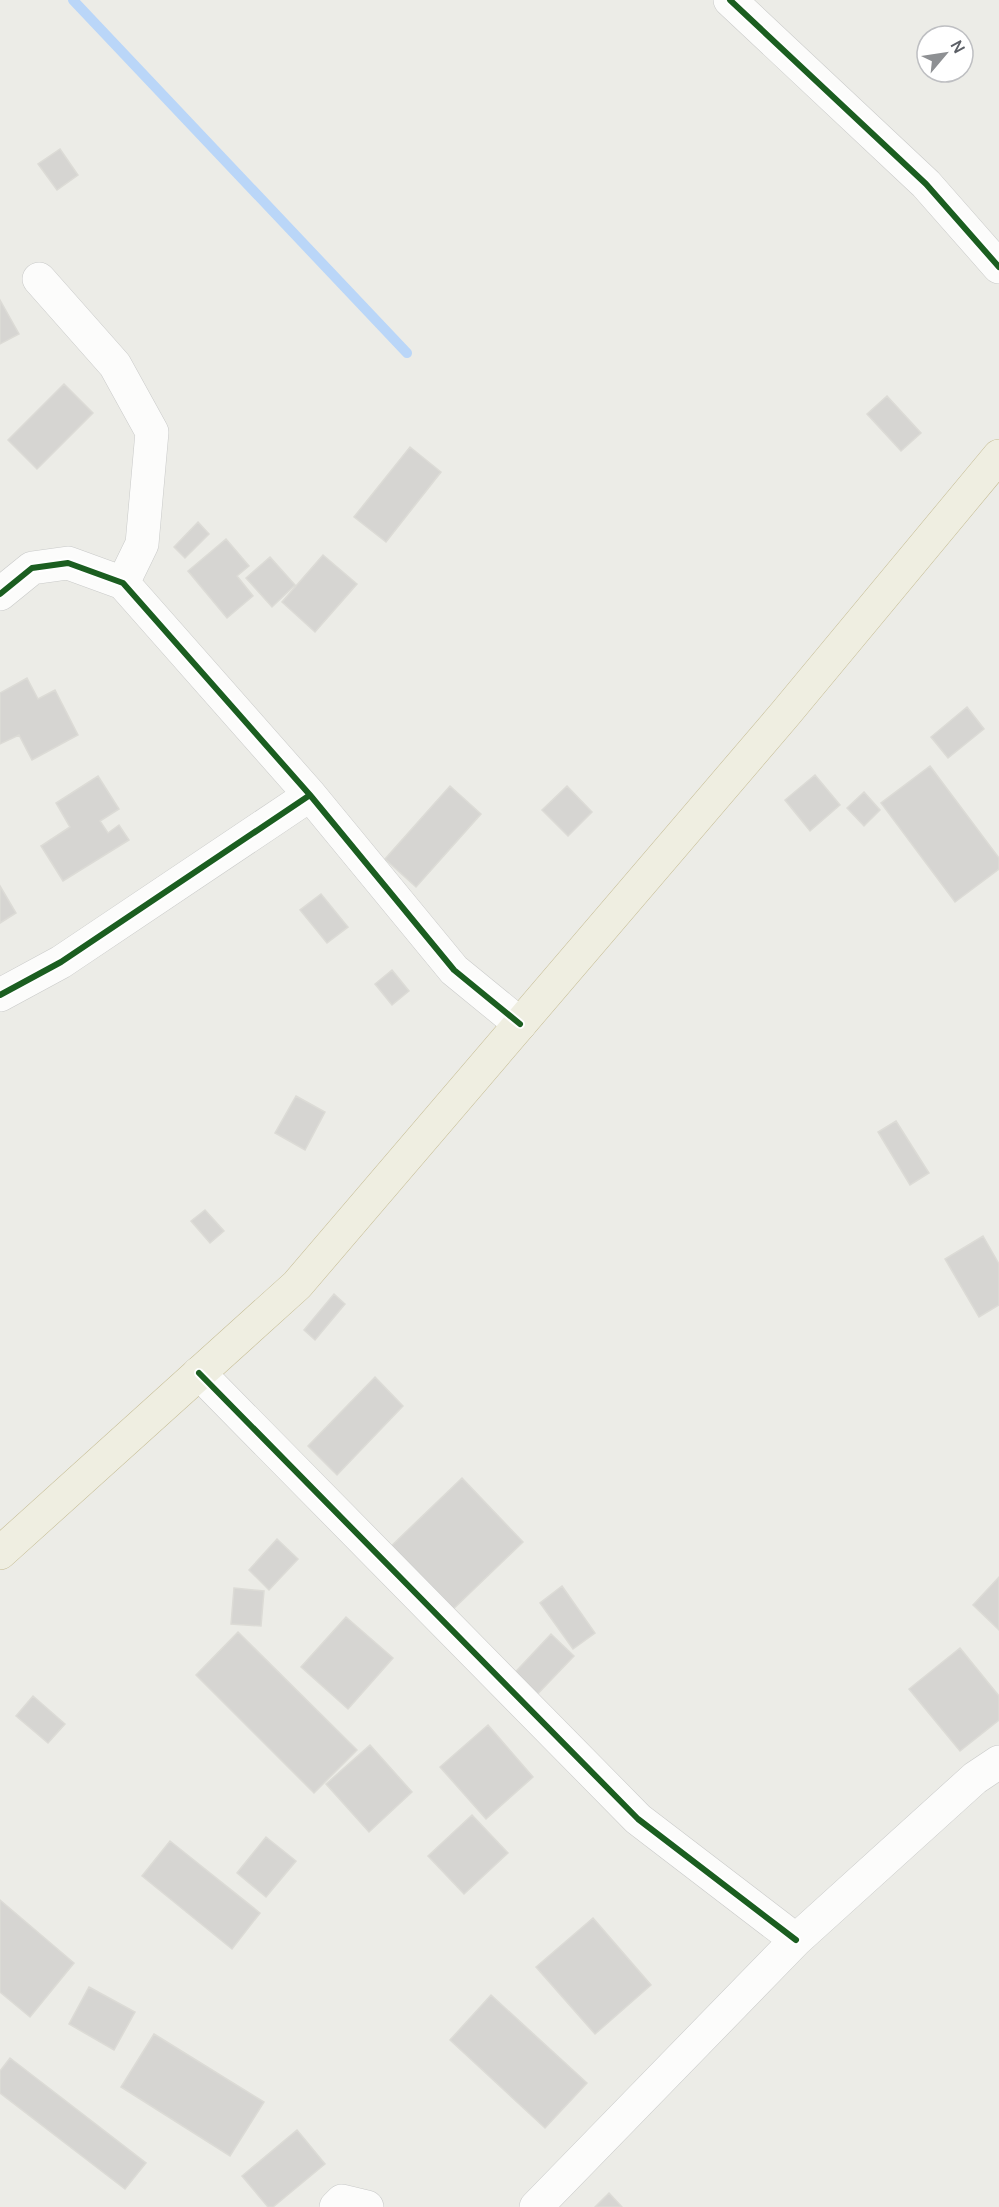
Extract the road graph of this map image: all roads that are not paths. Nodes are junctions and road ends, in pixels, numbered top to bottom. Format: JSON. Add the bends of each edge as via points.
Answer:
{"nodes":[{"id":1,"x":730,"y":0,"type":"edge"},
{"id":2,"x":999,"y":267,"type":"edge"},
{"id":3,"x":39,"y":279,"type":"dead end"},
{"id":4,"x":999,"y":456,"type":"edge"},
{"id":5,"x":123,"y":583,"type":"junction"},
{"id":6,"x":0,"y":594,"type":"edge"},
{"id":7,"x":310,"y":795,"type":"junction"},
{"id":8,"x":0,"y":995,"type":"edge"},
{"id":9,"x":520,"y":1024,"type":"junction"},
{"id":10,"x":199,"y":1373,"type":"junction"},
{"id":11,"x":0,"y":1552,"type":"edge"},
{"id":12,"x":999,"y":1762,"type":"edge"},
{"id":13,"x":796,"y":1940,"type":"junction"},
{"id":14,"x":336,"y":2207,"type":"edge"},
{"id":15,"x":367,"y":2207,"type":"edge"},
{"id":16,"x":536,"y":2207,"type":"edge"}],
"edges":[{"from":1,"to":2,"type":"street","via":[[926,184]]},
{"from":3,"to":5,"type":"street","via":[[115,365],[152,432],[142,544]]},
{"from":4,"to":9,"type":"highway"},
{"from":5,"to":6,"type":"street","via":[[68,563],[32,568]]},
{"from":5,"to":7,"type":"street"},
{"from":7,"to":8,"type":"street","via":[[61,962]]},
{"from":7,"to":9,"type":"street","via":[[454,970]]},
{"from":9,"to":10,"type":"highway","via":[[297,1285]]},
{"from":10,"to":11,"type":"highway"},
{"from":10,"to":13,"type":"street","via":[[638,1819]]},
{"from":12,"to":13,"type":"street","via":[[975,1778]]},
{"from":13,"to":16,"type":"street"},
{"from":14,"to":15,"type":"street","via":[[342,2201]]}]}
